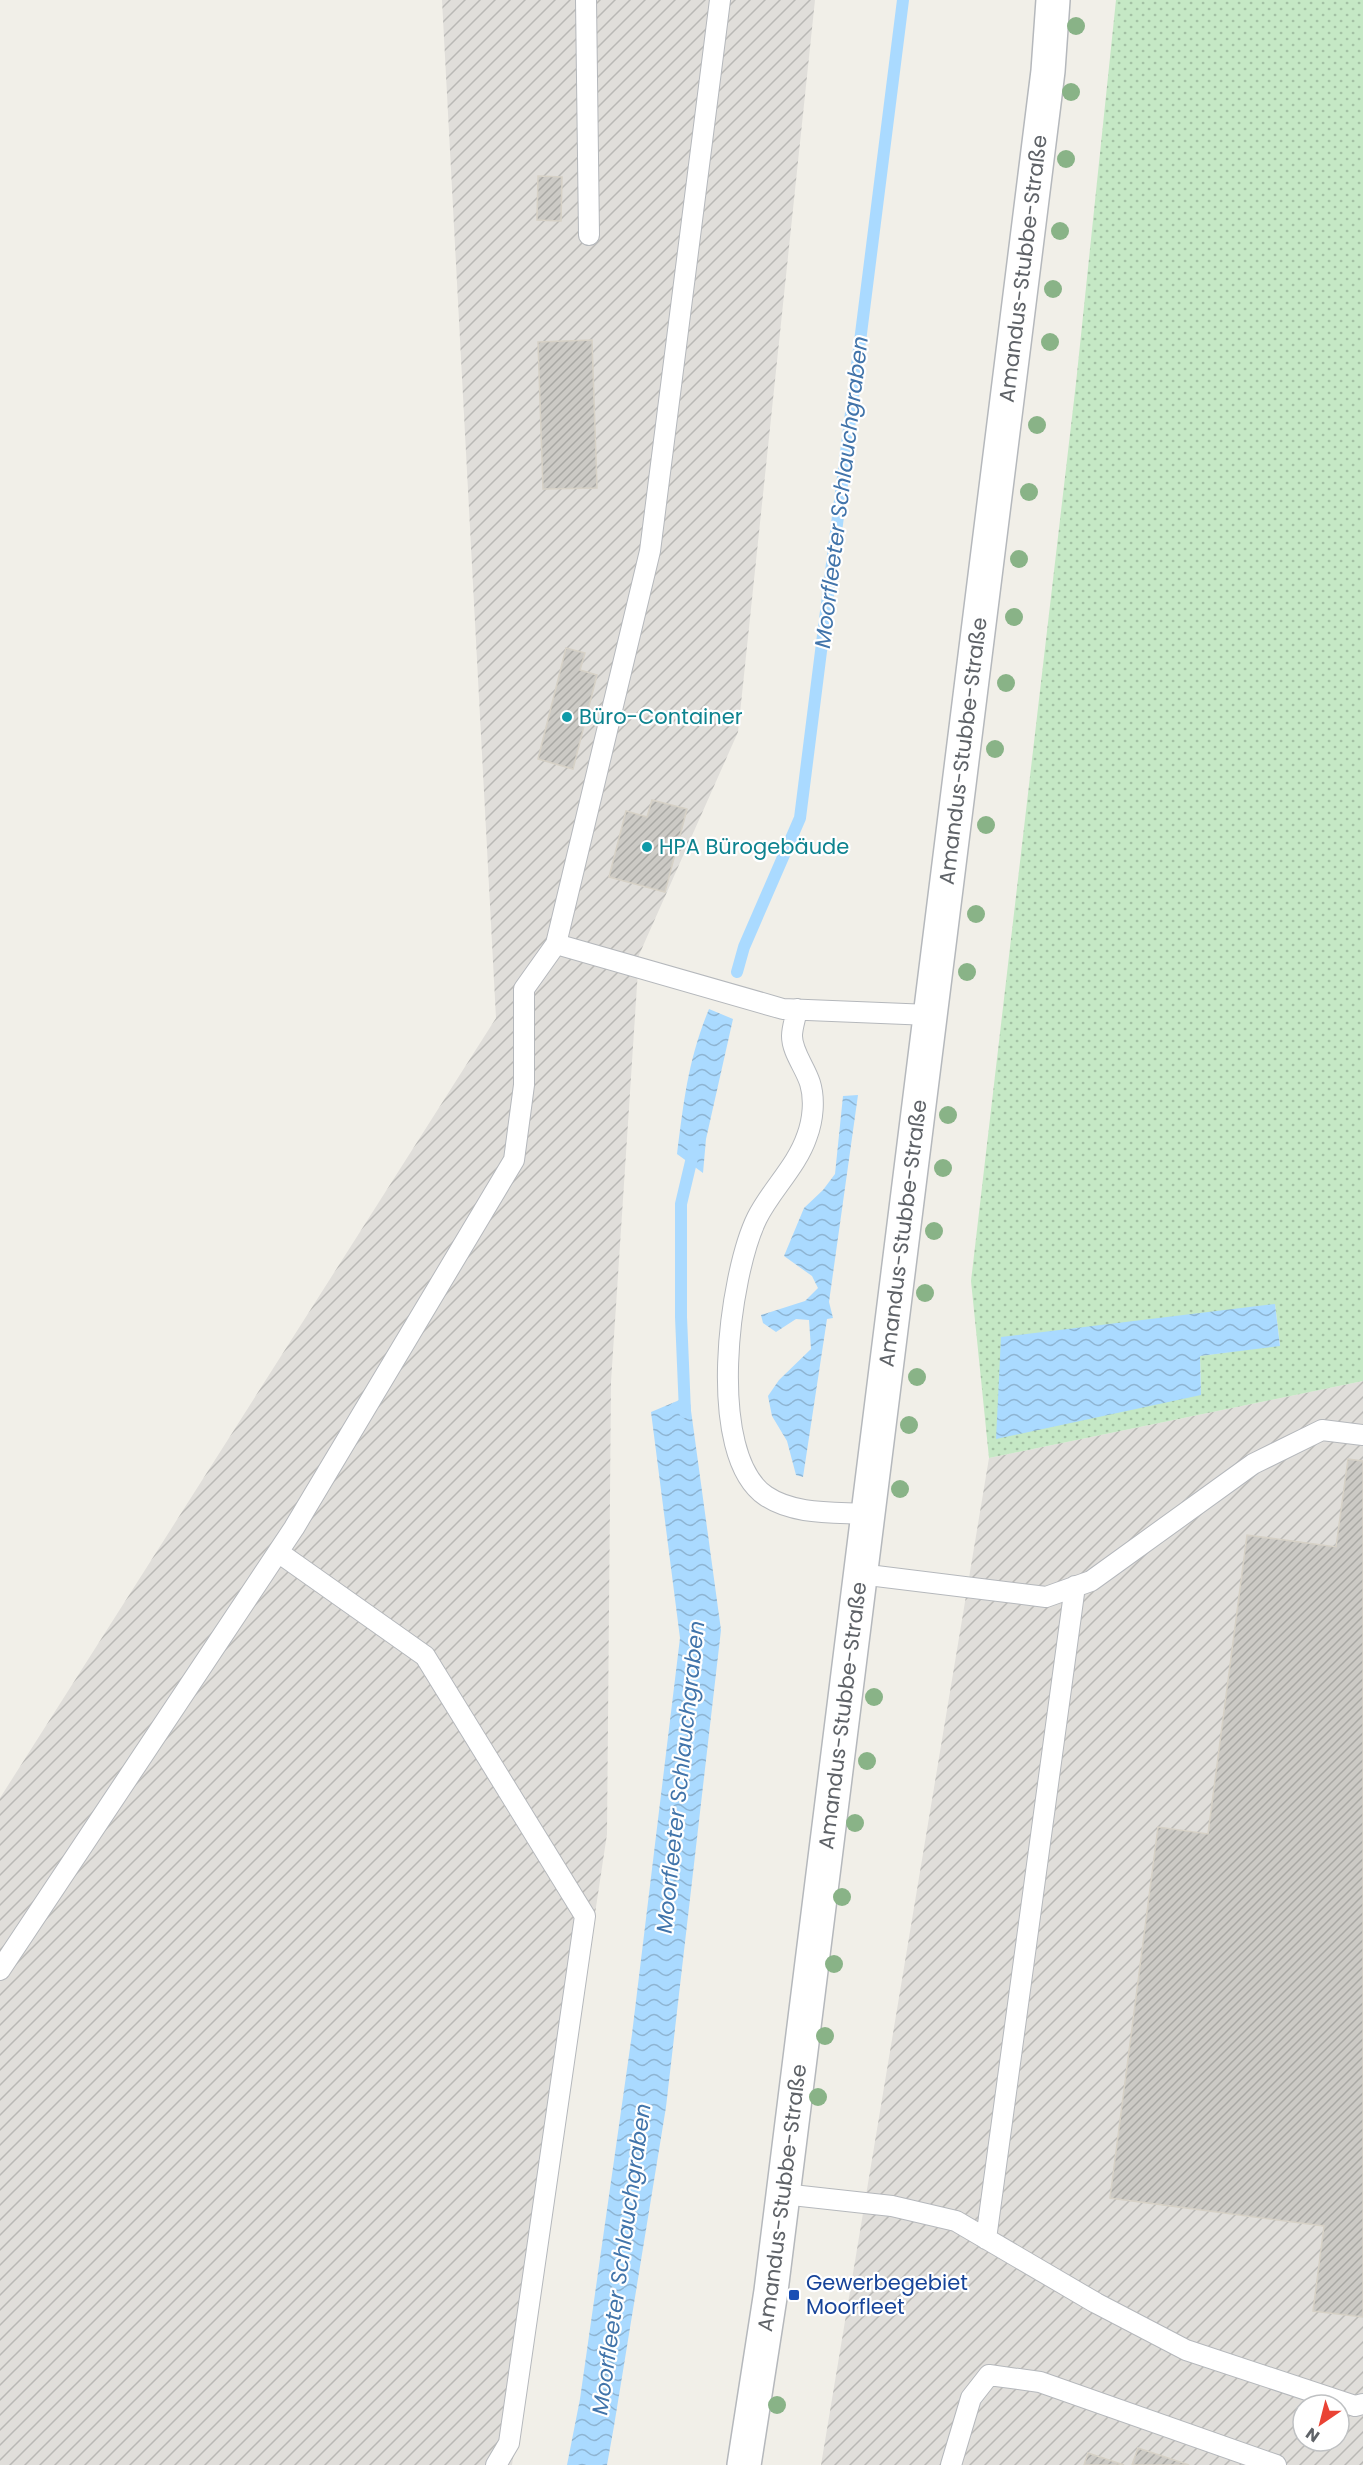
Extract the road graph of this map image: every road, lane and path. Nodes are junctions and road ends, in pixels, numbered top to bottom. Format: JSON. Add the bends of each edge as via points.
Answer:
{"nodes":[{"id":1,"x":586,"y":0,"type":"edge"},
{"id":2,"x":720,"y":0,"type":"edge"},
{"id":3,"x":1053,"y":0,"type":"edge"},
{"id":4,"x":589,"y":235,"type":"dead end"},
{"id":5,"x":556,"y":944,"type":"junction"},
{"id":6,"x":797,"y":1009,"type":"junction"},
{"id":7,"x":930,"y":1015,"type":"junction"},
{"id":8,"x":1363,"y":1435,"type":"edge"},
{"id":9,"x":867,"y":1514,"type":"junction"},
{"id":10,"x":278,"y":1552,"type":"junction"},
{"id":11,"x":860,"y":1574,"type":"junction"},
{"id":12,"x":1075,"y":1586,"type":"junction"},
{"id":13,"x":0,"y":1970,"type":"edge"},
{"id":14,"x":783,"y":2194,"type":"junction"},
{"id":15,"x":986,"y":2239,"type":"junction"},
{"id":16,"x":1363,"y":2404,"type":"edge"},
{"id":17,"x":496,"y":2465,"type":"edge"},
{"id":18,"x":744,"y":2465,"type":"edge"},
{"id":19,"x":951,"y":2465,"type":"edge"},
{"id":20,"x":1276,"y":2465,"type":"edge"}],
"edges":[{"from":1,"to":4,"type":"lane"},
{"from":2,"to":5,"type":"lane","via":[[650,551]]},
{"from":3,"to":7,"type":"street","name":"Amandus-Stubbe-Straße","via":[[1045,94]]},
{"from":5,"to":6,"type":"lane"},
{"from":5,"to":10,"type":"lane","via":[[524,989],[524,1084],[514,1160]]},
{"from":6,"to":7,"type":"lane"},
{"from":6,"to":9,"type":"lane","via":[[792,1036],[810,1084],[813,1112],[807,1138],[757,1219],[738,1281],[727,1400],[732,1437],[745,1472],[764,1495],[789,1508]]},
{"from":7,"to":9,"type":"street","name":"Amandus-Stubbe-Straße"},
{"from":8,"to":12,"type":"lane","via":[[1322,1430],[1253,1464],[1091,1581]]},
{"from":9,"to":11,"type":"street","name":"Amandus-Stubbe-Straße"},
{"from":10,"to":13,"type":"lane"},
{"from":10,"to":17,"type":"lane","via":[[425,1656],[585,1916],[509,2443]]},
{"from":11,"to":12,"type":"lane","via":[[1046,1597]]},
{"from":11,"to":14,"type":"street","name":"Amandus-Stubbe-Straße"},
{"from":12,"to":15,"type":"lane"},
{"from":14,"to":15,"type":"lane","via":[[892,2206],[956,2221]]},
{"from":14,"to":18,"type":"street","name":"Amandus-Stubbe-Straße"},
{"from":15,"to":16,"type":"lane","via":[[1186,2350],[1355,2406]]},
{"from":19,"to":20,"type":"lane","via":[[970,2398],[989,2375],[1040,2382]]}]}
